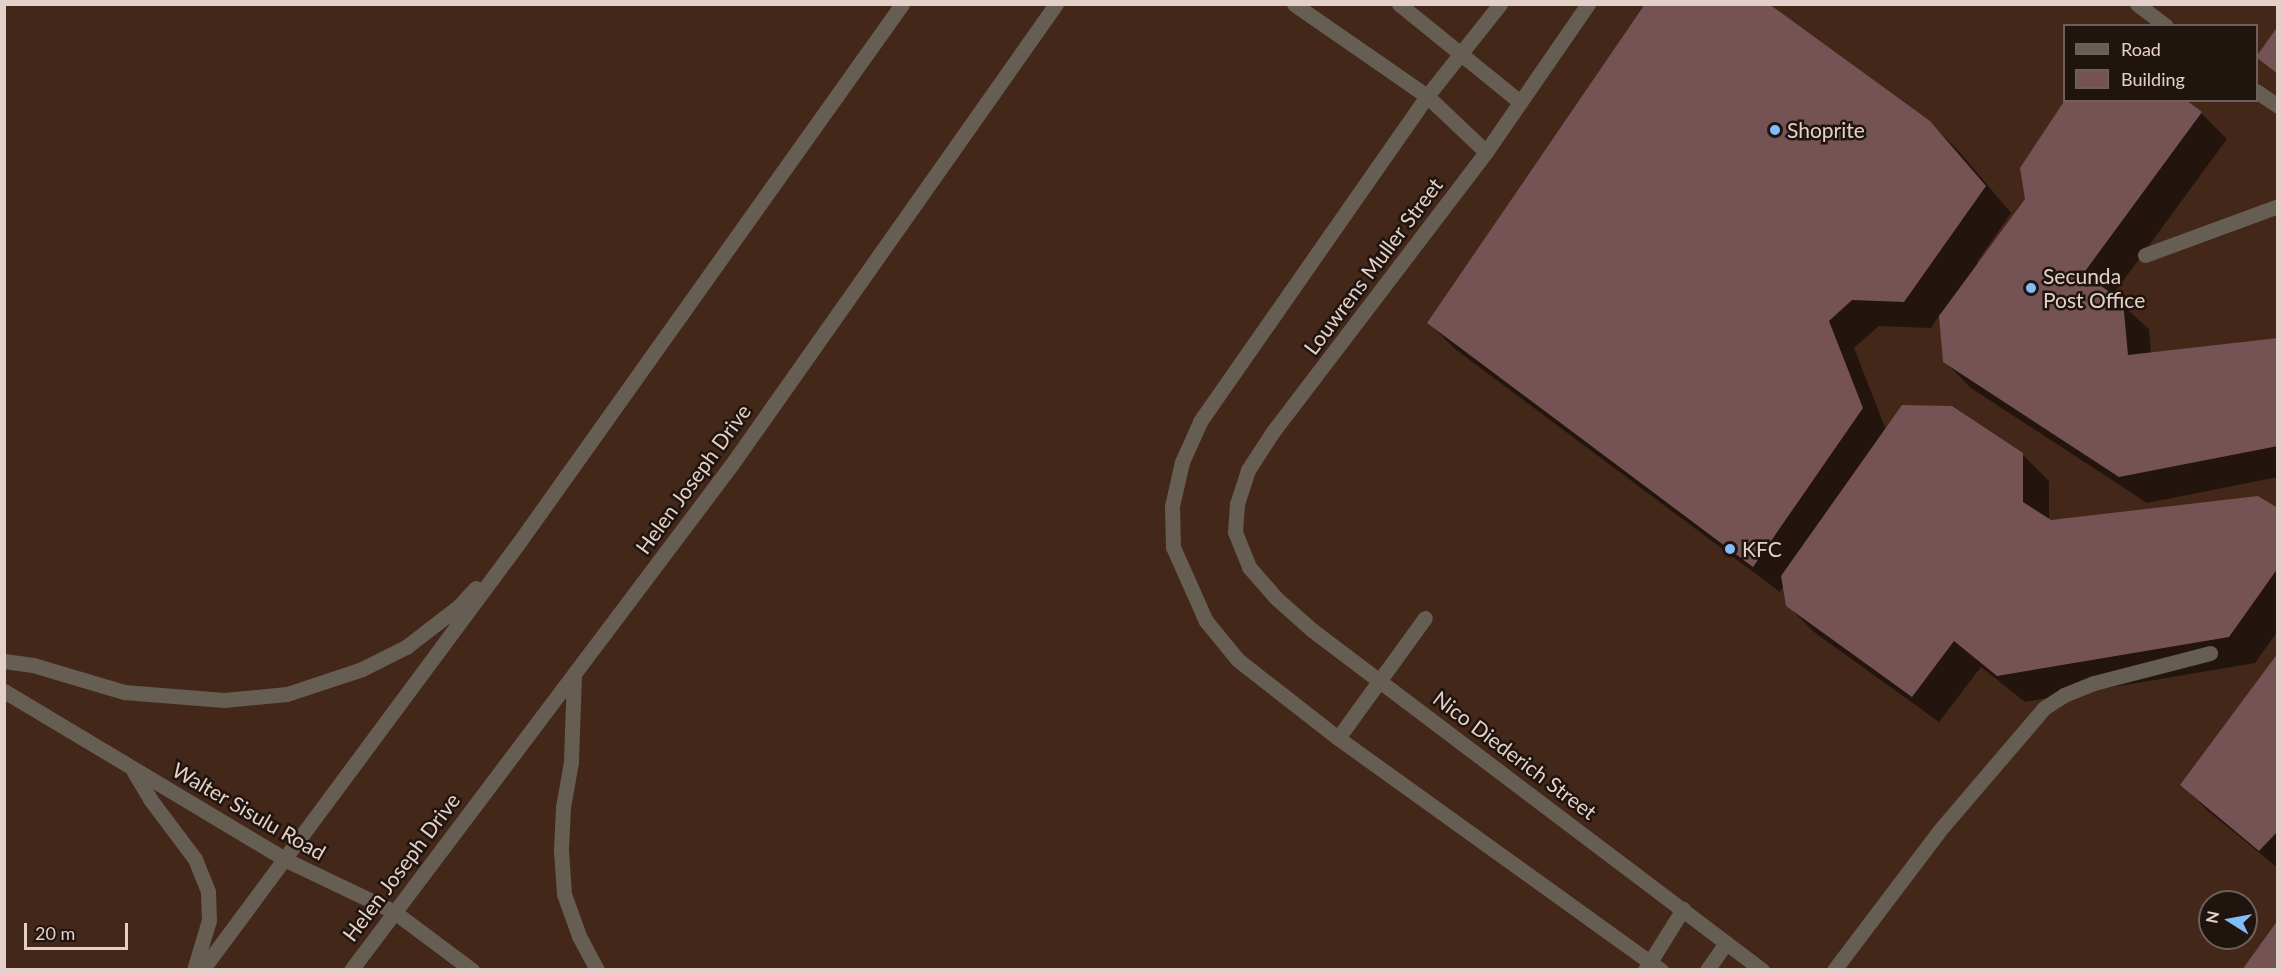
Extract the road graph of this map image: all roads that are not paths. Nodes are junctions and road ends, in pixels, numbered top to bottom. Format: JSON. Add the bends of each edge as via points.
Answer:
{"nodes":[{"id":1,"x":902,"y":4,"type":"edge"},
{"id":2,"x":1056,"y":4,"type":"edge"},
{"id":3,"x":1294,"y":4,"type":"edge"},
{"id":4,"x":1399,"y":4,"type":"edge"},
{"id":5,"x":1500,"y":4,"type":"edge"},
{"id":6,"x":1588,"y":4,"type":"edge"},
{"id":7,"x":2137,"y":4,"type":"edge"},
{"id":8,"x":2163,"y":24,"type":"edge"},
{"id":9,"x":1462,"y":55,"type":"junction"},
{"id":10,"x":2258,"y":92,"type":"edge"},
{"id":11,"x":1427,"y":96,"type":"junction"},
{"id":12,"x":1520,"y":102,"type":"junction"},
{"id":13,"x":2277,"y":106,"type":"edge"},
{"id":14,"x":1486,"y":153,"type":"junction"},
{"id":15,"x":2277,"y":206,"type":"edge"},
{"id":16,"x":2145,"y":255,"type":"dead end"},
{"id":17,"x":520,"y":541,"type":"junction"},
{"id":18,"x":1250,"y":567,"type":"joint"},
{"id":19,"x":1425,"y":618,"type":"dead end"},
{"id":20,"x":2210,"y":653,"type":"dead end"},
{"id":21,"x":4,"y":662,"type":"edge"},
{"id":22,"x":574,"y":675,"type":"junction"},
{"id":23,"x":1379,"y":680,"type":"junction"},
{"id":24,"x":4,"y":691,"type":"edge"},
{"id":25,"x":1338,"y":738,"type":"junction"},
{"id":26,"x":132,"y":769,"type":"junction"},
{"id":27,"x":286,"y":860,"type":"junction"},
{"id":28,"x":1683,"y":909,"type":"junction"},
{"id":29,"x":393,"y":912,"type":"junction"},
{"id":30,"x":1726,"y":943,"type":"junction"},
{"id":31,"x":1652,"y":967,"type":"edge"},
{"id":32,"x":194,"y":969,"type":"edge"},
{"id":33,"x":202,"y":969,"type":"edge"},
{"id":34,"x":351,"y":969,"type":"edge"},
{"id":35,"x":472,"y":969,"type":"edge"},
{"id":36,"x":597,"y":969,"type":"edge"},
{"id":37,"x":1707,"y":969,"type":"edge"},
{"id":38,"x":1762,"y":969,"type":"edge"},
{"id":39,"x":1834,"y":969,"type":"edge"}],
"edges":[{"from":1,"to":17,"type":"street"},
{"from":2,"to":22,"type":"street","name":"Helen Joseph Drive","via":[[732,464]]},
{"from":3,"to":11,"type":"street"},
{"from":4,"to":9,"type":"street"},
{"from":5,"to":9,"type":"street"},
{"from":6,"to":12,"type":"street","name":"Louwrens Muller Street"},
{"from":7,"to":8,"type":"street"},
{"from":9,"to":11,"type":"street"},
{"from":9,"to":12,"type":"street"},
{"from":10,"to":13,"type":"street"},
{"from":11,"to":14,"type":"street"},
{"from":11,"to":25,"type":"street","via":[[1200,422],[1182,462],[1172,506],[1173,547],[1206,621],[1238,660]]},
{"from":12,"to":14,"type":"street","name":"Louwrens Muller Street"},
{"from":14,"to":18,"type":"street","name":"Louwrens Muller Street","via":[[1272,433],[1248,470],[1237,504],[1235,532]]},
{"from":15,"to":16,"type":"street"},
{"from":17,"to":21,"type":"street","via":[[458,607],[406,647],[362,669],[287,694],[224,700],[124,692],[33,665]]},
{"from":17,"to":27,"type":"street"},
{"from":18,"to":23,"type":"street","name":"Nico Diederich Street","via":[[1276,598],[1312,630]]},
{"from":19,"to":23,"type":"street"},
{"from":20,"to":39,"type":"street","via":[[2094,683],[2044,708],[1940,831]]},
{"from":22,"to":29,"type":"street","name":"Helen Joseph Drive"},
{"from":22,"to":36,"type":"street","via":[[571,762],[561,850],[564,894],[579,936]]},
{"from":23,"to":25,"type":"street"},
{"from":23,"to":28,"type":"street","name":"Nico Diederich Street"},
{"from":24,"to":26,"type":"street","name":"Walter Sisulu Road"},
{"from":25,"to":31,"type":"street"},
{"from":26,"to":27,"type":"street","name":"Walter Sisulu Road"},
{"from":26,"to":32,"type":"street","via":[[195,859],[208,892],[209,920]]},
{"from":27,"to":29,"type":"street","name":"Walter Sisulu Road"},
{"from":27,"to":33,"type":"street"},
{"from":28,"to":30,"type":"street","name":"Nico Diederich Street"},
{"from":28,"to":31,"type":"street"},
{"from":29,"to":34,"type":"street","name":"Helen Joseph Drive"},
{"from":29,"to":35,"type":"street","name":"Walter Sisulu Road"},
{"from":30,"to":37,"type":"street"},
{"from":30,"to":38,"type":"street","name":"Nico Diederich Street"}]}
